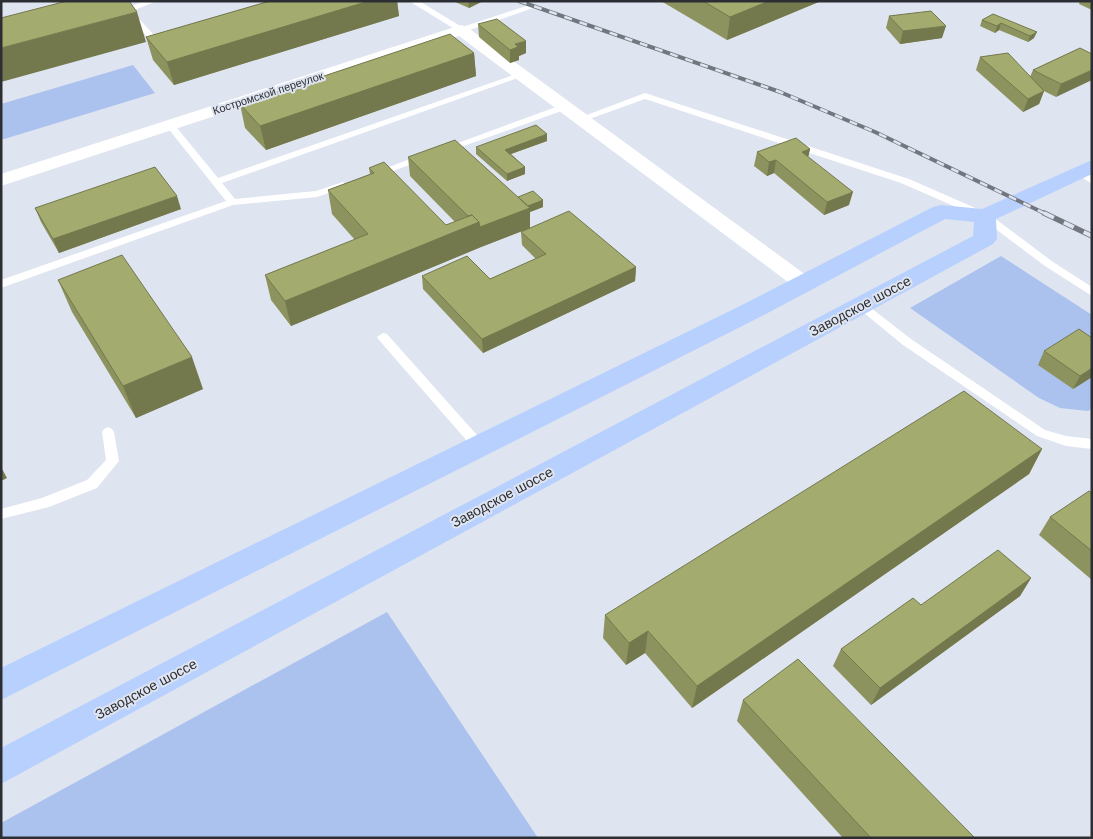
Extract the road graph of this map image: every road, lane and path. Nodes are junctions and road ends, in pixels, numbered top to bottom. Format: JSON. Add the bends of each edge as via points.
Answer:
{"nodes":[{"id":1,"x":153,"y":1,"type":"edge"},
{"id":2,"x":413,"y":1,"type":"edge"},
{"id":3,"x":535,"y":6,"type":"dead end"},
{"id":4,"x":461,"y":30,"type":"junction"},
{"id":5,"x":168,"y":45,"type":"edge"},
{"id":6,"x":522,"y":76,"type":"junction"},
{"id":7,"x":564,"y":106,"type":"junction"},
{"id":8,"x":581,"y":119,"type":"junction"},
{"id":9,"x":170,"y":125,"type":"junction"},
{"id":10,"x":1088,"y":173,"type":"edge"},
{"id":11,"x":1,"y":180,"type":"edge"},
{"id":12,"x":216,"y":182,"type":"junction"},
{"id":13,"x":232,"y":202,"type":"junction"},
{"id":14,"x":984,"y":216,"type":"junction"},
{"id":15,"x":803,"y":283,"type":"junction"},
{"id":16,"x":1,"y":284,"type":"edge"},
{"id":17,"x":1092,"y":292,"type":"edge"},
{"id":18,"x":862,"y":305,"type":"junction"},
{"id":19,"x":382,"y":337,"type":"dead end"},
{"id":20,"x":108,"y":432,"type":"dead end"},
{"id":21,"x":1092,"y":444,"type":"edge"},
{"id":22,"x":479,"y":446,"type":"junction"},
{"id":23,"x":1,"y":514,"type":"edge"},
{"id":24,"x":1,"y":685,"type":"edge"},
{"id":25,"x":1,"y":767,"type":"edge"}],
"edges":[{"from":1,"to":5,"type":"lane","via":[[124,10],[158,48]]},
{"from":2,"to":4,"type":"lane"},
{"from":3,"to":4,"type":"lane","name":"Костромской переулок"},
{"from":4,"to":6,"type":"street"},
{"from":4,"to":9,"type":"street","name":"Костромской переулок"},
{"from":6,"to":7,"type":"street"},
{"from":6,"to":12,"type":"lane"},
{"from":7,"to":8,"type":"street"},
{"from":7,"to":13,"type":"lane","via":[[317,194]]},
{"from":8,"to":14,"type":"lane","via":[[644,96],[905,181]]},
{"from":8,"to":15,"type":"street"},
{"from":9,"to":11,"type":"street","name":"Костромской переулок"},
{"from":9,"to":12,"type":"lane"},
{"from":10,"to":14,"type":"main road"},
{"from":12,"to":13,"type":"lane"},
{"from":13,"to":16,"type":"lane"},
{"from":14,"to":15,"type":"main road","via":[[940,212]]},
{"from":14,"to":17,"type":"lane"},
{"from":14,"to":18,"type":"main road","name":"Заводское шоссе","via":[[985,239]]},
{"from":15,"to":22,"type":"main road"},
{"from":18,"to":21,"type":"lane","via":[[907,342],[1042,433],[1066,441]]},
{"from":18,"to":25,"type":"main road","name":"Заводское шоссе"},
{"from":19,"to":22,"type":"lane"},
{"from":20,"to":23,"type":"lane","via":[[113,461],[92,484],[44,503]]},
{"from":22,"to":24,"type":"main road"}]}
